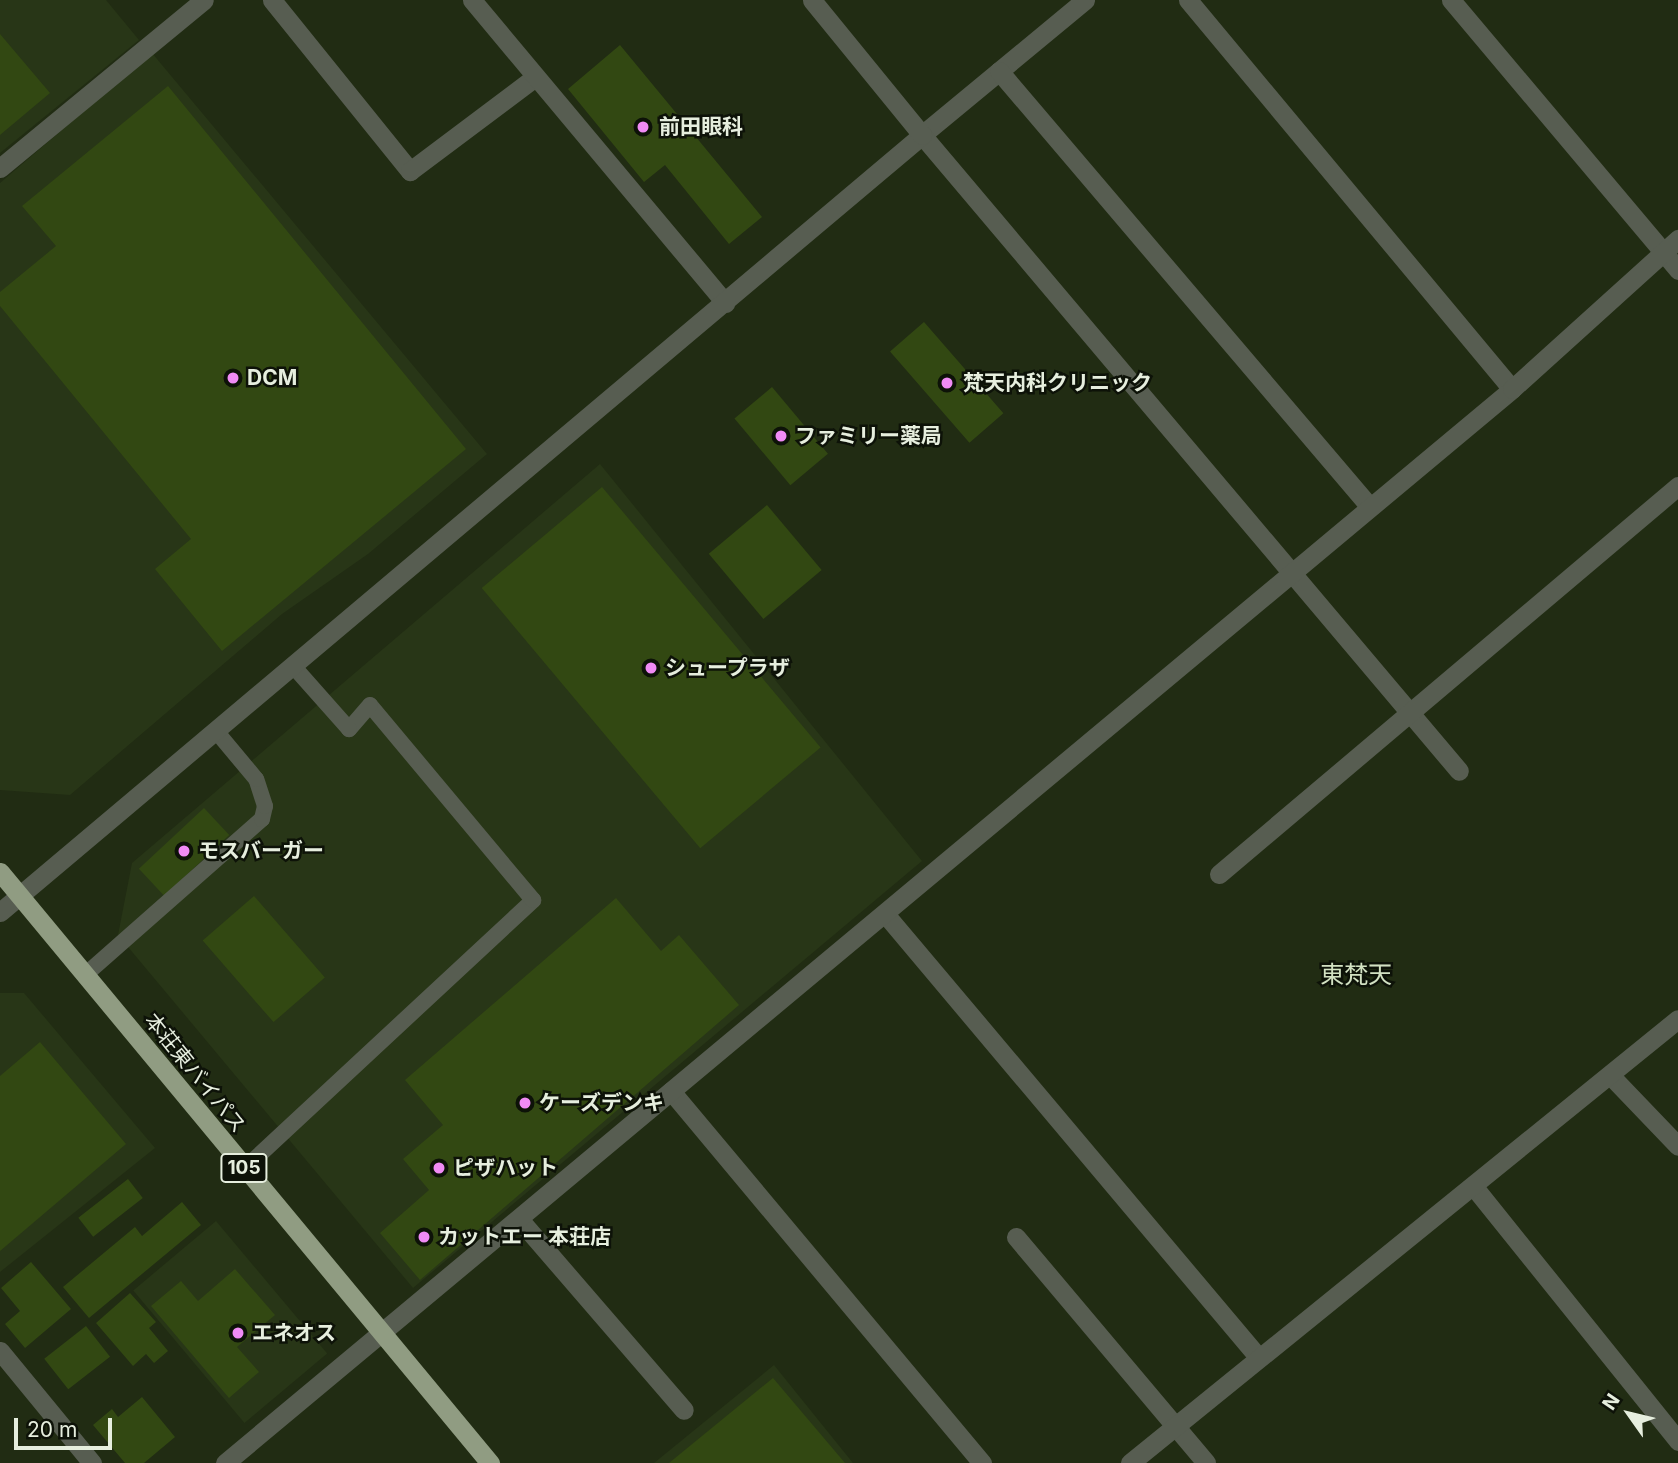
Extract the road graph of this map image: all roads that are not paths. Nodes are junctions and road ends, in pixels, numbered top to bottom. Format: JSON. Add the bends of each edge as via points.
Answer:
{"nodes":[{"id":1,"x":204,"y":0,"type":"edge"},
{"id":2,"x":272,"y":0,"type":"edge"},
{"id":3,"x":472,"y":0,"type":"edge"},
{"id":4,"x":812,"y":0,"type":"edge"},
{"id":5,"x":1085,"y":0,"type":"edge"},
{"id":6,"x":1188,"y":0,"type":"edge"},
{"id":7,"x":1451,"y":0,"type":"edge"},
{"id":8,"x":999,"y":71,"type":"junction"},
{"id":9,"x":535,"y":77,"type":"junction"},
{"id":10,"x":922,"y":135,"type":"junction"},
{"id":11,"x":0,"y":168,"type":"edge"},
{"id":12,"x":1678,"y":239,"type":"edge"},
{"id":13,"x":1662,"y":252,"type":"junction"},
{"id":14,"x":1678,"y":270,"type":"edge"},
{"id":15,"x":725,"y":303,"type":"junction"},
{"id":16,"x":1512,"y":389,"type":"junction"},
{"id":17,"x":1678,"y":486,"type":"edge"},
{"id":18,"x":1370,"y":508,"type":"junction"},
{"id":19,"x":1292,"y":572,"type":"junction"},
{"id":20,"x":293,"y":666,"type":"junction"},
{"id":21,"x":1410,"y":712,"type":"junction"},
{"id":22,"x":216,"y":731,"type":"junction"},
{"id":23,"x":1459,"y":771,"type":"dead end"},
{"id":24,"x":0,"y":872,"type":"edge"},
{"id":25,"x":1219,"y":874,"type":"dead end"},
{"id":26,"x":20,"y":896,"type":"junction"},
{"id":27,"x":0,"y":912,"type":"edge"},
{"id":28,"x":886,"y":915,"type":"junction"},
{"id":29,"x":85,"y":975,"type":"junction"},
{"id":30,"x":1678,"y":1019,"type":"edge"},
{"id":31,"x":1610,"y":1075,"type":"junction"},
{"id":32,"x":671,"y":1091,"type":"junction"},
{"id":33,"x":1678,"y":1146,"type":"edge"},
{"id":34,"x":244,"y":1169,"type":"junction"},
{"id":35,"x":1474,"y":1187,"type":"junction"},
{"id":36,"x":519,"y":1219,"type":"junction"},
{"id":37,"x":1016,"y":1237,"type":"dead end"},
{"id":38,"x":381,"y":1335,"type":"junction"},
{"id":39,"x":0,"y":1350,"type":"edge"},
{"id":40,"x":1259,"y":1359,"type":"junction"},
{"id":41,"x":684,"y":1410,"type":"dead end"},
{"id":42,"x":1174,"y":1427,"type":"junction"},
{"id":43,"x":1678,"y":1441,"type":"edge"},
{"id":44,"x":92,"y":1463,"type":"edge"},
{"id":45,"x":225,"y":1463,"type":"edge"},
{"id":46,"x":490,"y":1463,"type":"edge"},
{"id":47,"x":982,"y":1463,"type":"edge"},
{"id":48,"x":1130,"y":1463,"type":"edge"},
{"id":49,"x":1206,"y":1463,"type":"edge"}],
"edges":[{"from":1,"to":11,"type":"street"},
{"from":2,"to":9,"type":"street","via":[[410,170]]},
{"from":3,"to":9,"type":"street"},
{"from":4,"to":10,"type":"street"},
{"from":5,"to":8,"type":"street"},
{"from":6,"to":16,"type":"street"},
{"from":7,"to":13,"type":"street"},
{"from":8,"to":10,"type":"street"},
{"from":8,"to":18,"type":"street"},
{"from":9,"to":15,"type":"street"},
{"from":10,"to":15,"type":"street"},
{"from":10,"to":19,"type":"street"},
{"from":12,"to":13,"type":"street"},
{"from":13,"to":14,"type":"street"},
{"from":13,"to":16,"type":"street"},
{"from":15,"to":20,"type":"street"},
{"from":16,"to":18,"type":"street"},
{"from":17,"to":21,"type":"street"},
{"from":18,"to":19,"type":"street"},
{"from":19,"to":21,"type":"street"},
{"from":19,"to":28,"type":"street"},
{"from":20,"to":22,"type":"street"},
{"from":20,"to":34,"type":"lane","via":[[349,729],[370,705],[533,900]]},
{"from":21,"to":23,"type":"street"},
{"from":21,"to":25,"type":"street"},
{"from":22,"to":26,"type":"street"},
{"from":22,"to":29,"type":"lane","via":[[256,779],[265,806],[262,819]]},
{"from":24,"to":26,"type":"highway","name":"本荘東バイパス","number":"105"},
{"from":26,"to":27,"type":"street"},
{"from":26,"to":29,"type":"highway","name":"本荘東バイパス","number":"105"},
{"from":28,"to":32,"type":"street"},
{"from":28,"to":40,"type":"street"},
{"from":29,"to":34,"type":"highway","name":"本荘東バイパス","number":"105"},
{"from":30,"to":31,"type":"street"},
{"from":31,"to":33,"type":"street"},
{"from":31,"to":35,"type":"street"},
{"from":32,"to":36,"type":"street"},
{"from":32,"to":47,"type":"street"},
{"from":34,"to":38,"type":"highway","name":"本荘東バイパス","number":"105"},
{"from":35,"to":40,"type":"street"},
{"from":35,"to":43,"type":"street"},
{"from":36,"to":38,"type":"street"},
{"from":36,"to":41,"type":"street"},
{"from":37,"to":42,"type":"street"},
{"from":38,"to":45,"type":"street"},
{"from":38,"to":46,"type":"highway","name":"本荘東バイパス","number":"105"},
{"from":39,"to":44,"type":"street"},
{"from":40,"to":42,"type":"street"},
{"from":42,"to":48,"type":"street"},
{"from":42,"to":49,"type":"street"}]}
